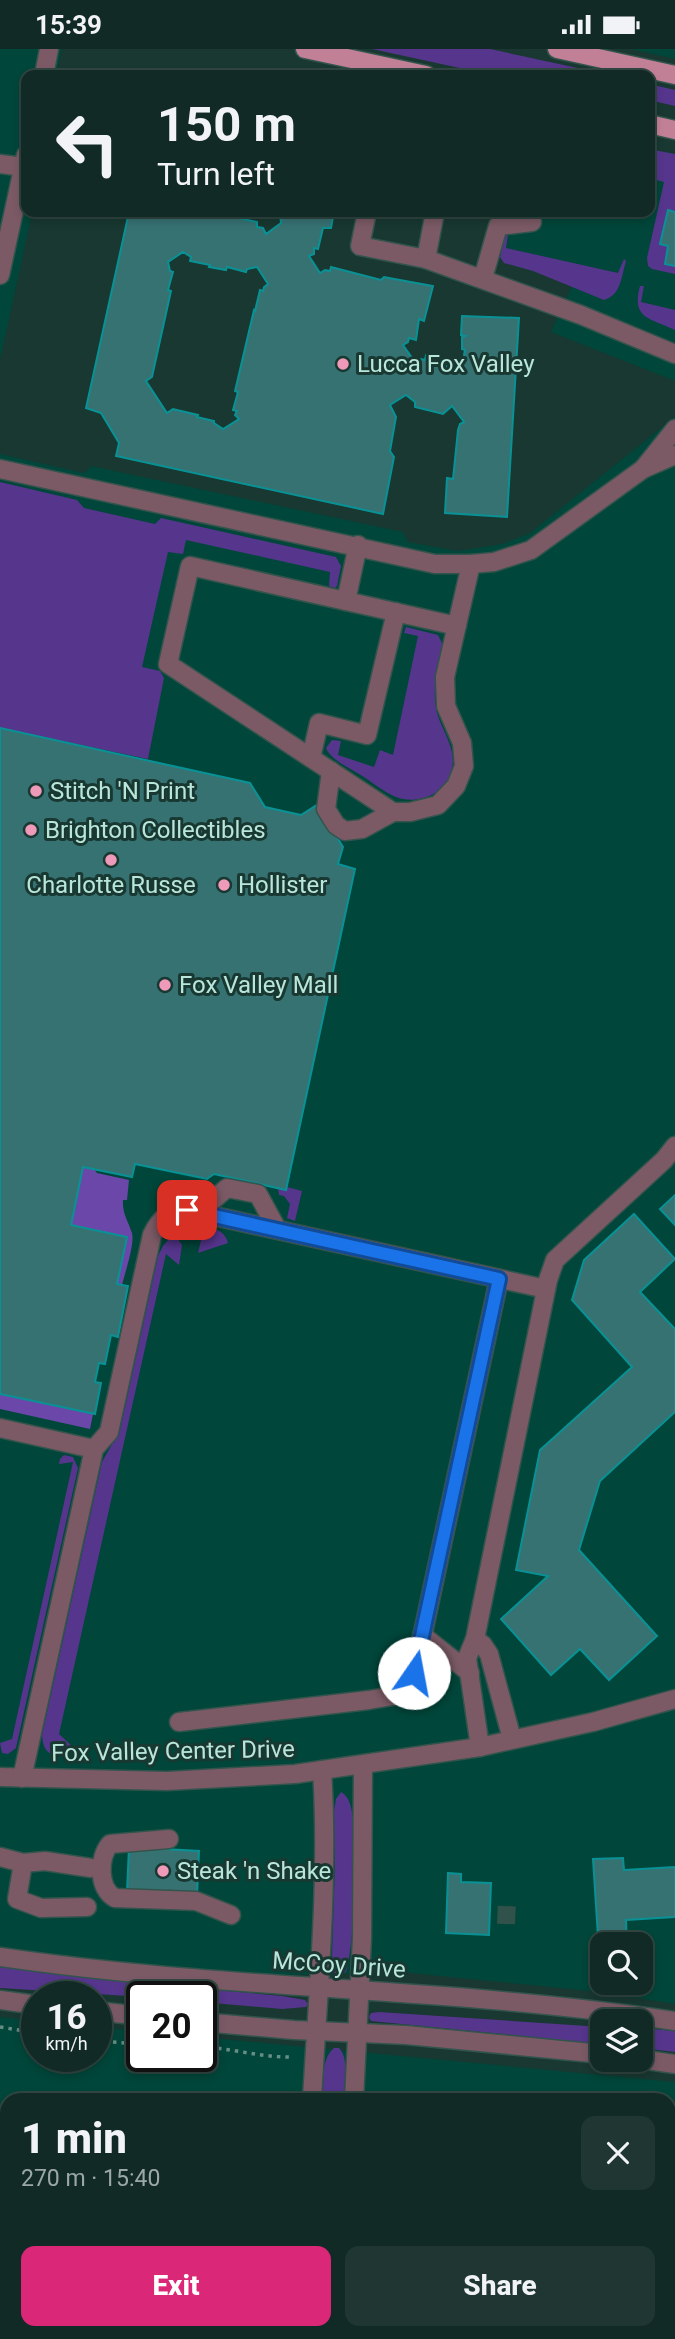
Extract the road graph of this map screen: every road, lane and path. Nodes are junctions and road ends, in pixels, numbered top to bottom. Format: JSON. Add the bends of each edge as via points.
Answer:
{"nodes":[{"id":1,"x":49,"y":49,"type":"edge"},
{"id":2,"x":305,"y":49,"type":"edge"},
{"id":3,"x":557,"y":49,"type":"edge"},
{"id":4,"x":48,"y":70,"type":"edge"},
{"id":5,"x":403,"y":70,"type":"edge"},
{"id":6,"x":652,"y":70,"type":"edge"},
{"id":7,"x":655,"y":71,"type":"edge"},
{"id":8,"x":675,"y":75,"type":"edge"},
{"id":9,"x":655,"y":125,"type":"edge"},
{"id":10,"x":675,"y":129,"type":"edge"},
{"id":11,"x":21,"y":161,"type":"edge"},
{"id":12,"x":0,"y":164,"type":"edge"},
{"id":13,"x":21,"y":179,"type":"edge"},
{"id":14,"x":366,"y":217,"type":"edge"},
{"id":15,"x":434,"y":217,"type":"edge"},
{"id":16,"x":532,"y":222,"type":"dead end"},
{"id":17,"x":426,"y":259,"type":"junction"},
{"id":18,"x":0,"y":275,"type":"edge"},
{"id":19,"x":483,"y":278,"type":"junction"},
{"id":20,"x":675,"y":355,"type":"edge"},
{"id":21,"x":675,"y":429,"type":"edge"},
{"id":22,"x":675,"y":455,"type":"edge"},
{"id":23,"x":0,"y":469,"type":"edge"},
{"id":24,"x":643,"y":470,"type":"junction"},
{"id":25,"x":358,"y":545,"type":"junction"},
{"id":26,"x":471,"y":564,"type":"junction"},
{"id":27,"x":346,"y":601,"type":"junction"},
{"id":28,"x":396,"y":612,"type":"junction"},
{"id":29,"x":457,"y":626,"type":"junction"},
{"id":30,"x":311,"y":758,"type":"junction"},
{"id":31,"x":331,"y":771,"type":"junction"},
{"id":32,"x":393,"y":812,"type":"junction"},
{"id":33,"x":675,"y":1146,"type":"edge"},
{"id":34,"x":199,"y":1212,"type":"junction"},
{"id":35,"x":277,"y":1229,"type":"junction"},
{"id":36,"x":499,"y":1279,"type":"junction"},
{"id":37,"x":546,"y":1289,"type":"junction"},
{"id":38,"x":0,"y":1428,"type":"edge"},
{"id":39,"x":94,"y":1449,"type":"junction"},
{"id":40,"x":422,"y":1635,"type":"junction"},
{"id":41,"x":475,"y":1639,"type":"junction"},
{"id":42,"x":470,"y":1673,"type":"junction"},
{"id":43,"x":675,"y":1699,"type":"edge"},
{"id":44,"x":179,"y":1722,"type":"dead end"},
{"id":45,"x":512,"y":1739,"type":"junction"},
{"id":46,"x":480,"y":1747,"type":"junction"},
{"id":47,"x":363,"y":1765,"type":"junction"},
{"id":48,"x":322,"y":1770,"type":"junction"},
{"id":49,"x":0,"y":1777,"type":"edge"},
{"id":50,"x":22,"y":1778,"type":"junction"},
{"id":51,"x":169,"y":1839,"type":"dead end"},
{"id":52,"x":0,"y":1857,"type":"edge"},
{"id":53,"x":23,"y":1863,"type":"junction"},
{"id":54,"x":91,"y":1868,"type":"dead end"},
{"id":55,"x":8,"y":1898,"type":"edge"},
{"id":56,"x":87,"y":1906,"type":"dead end"},
{"id":57,"x":230,"y":1915,"type":"dead end"},
{"id":58,"x":0,"y":1957,"type":"edge"},
{"id":59,"x":318,"y":1989,"type":"junction"},
{"id":60,"x":360,"y":1990,"type":"junction"},
{"id":61,"x":0,"y":2000,"type":"edge"},
{"id":62,"x":21,"y":2002,"type":"edge"},
{"id":63,"x":675,"y":2021,"type":"edge"},
{"id":64,"x":217,"y":2023,"type":"edge"},
{"id":65,"x":0,"y":2027,"type":"edge"},
{"id":66,"x":21,"y":2030,"type":"edge"},
{"id":67,"x":316,"y":2031,"type":"junction"},
{"id":68,"x":358,"y":2033,"type":"junction"},
{"id":69,"x":217,"y":2048,"type":"edge"},
{"id":70,"x":590,"y":2053,"type":"edge"},
{"id":71,"x":293,"y":2057,"type":"dead end"},
{"id":72,"x":653,"y":2061,"type":"edge"},
{"id":73,"x":675,"y":2064,"type":"edge"},
{"id":74,"x":312,"y":2093,"type":"edge"},
{"id":75,"x":354,"y":2093,"type":"edge"}],
"edges":[{"from":1,"to":4,"type":"street"},
{"from":2,"to":5,"type":"main road"},
{"from":3,"to":6,"type":"main road"},
{"from":7,"to":8,"type":"main road"},
{"from":9,"to":10,"type":"main road"},
{"from":11,"to":12,"type":"street"},
{"from":13,"to":18,"type":"street"},
{"from":14,"to":17,"type":"street","via":[[360,246]]},
{"from":15,"to":17,"type":"street"},
{"from":16,"to":19,"type":"street","via":[[498,226]]},
{"from":17,"to":19,"type":"street"},
{"from":19,"to":20,"type":"street"},
{"from":21,"to":24,"type":"street"},
{"from":22,"to":24,"type":"street"},
{"from":23,"to":25,"type":"street"},
{"from":24,"to":26,"type":"street","via":[[531,550]]},
{"from":25,"to":26,"type":"street","via":[[435,564]]},
{"from":25,"to":27,"type":"street"},
{"from":26,"to":29,"type":"street"},
{"from":27,"to":28,"type":"street"},
{"from":27,"to":30,"type":"street","via":[[190,566],[168,664]]},
{"from":28,"to":29,"type":"street"},
{"from":28,"to":30,"type":"street","via":[[368,735],[319,723]]},
{"from":29,"to":32,"type":"street","via":[[445,677],[446,706],[462,743],[464,766],[456,786],[438,805]]},
{"from":30,"to":31,"type":"street"},
{"from":31,"to":32,"type":"street"},
{"from":31,"to":32,"type":"street","via":[[326,809],[345,831],[362,829]]},
{"from":33,"to":37,"type":"street","via":[[555,1260]]},
{"from":34,"to":35,"type":"street"},
{"from":34,"to":35,"type":"street","via":[[227,1188],[258,1194]]},
{"from":34,"to":39,"type":"street","via":[[166,1215],[157,1223],[109,1432]]},
{"from":35,"to":36,"type":"street"},
{"from":36,"to":37,"type":"street"},
{"from":36,"to":40,"type":"street"},
{"from":37,"to":41,"type":"street"},
{"from":38,"to":39,"type":"street"},
{"from":39,"to":50,"type":"street"},
{"from":40,"to":42,"type":"street"},
{"from":40,"to":44,"type":"street","via":[[410,1693]]},
{"from":41,"to":42,"type":"street","via":[[467,1658]]},
{"from":41,"to":45,"type":"street","via":[[489,1654]]},
{"from":42,"to":46,"type":"street"},
{"from":43,"to":45,"type":"street","name":"Fox Valley Center Drive"},
{"from":45,"to":46,"type":"street","name":"Fox Valley Center Drive"},
{"from":46,"to":47,"type":"street","name":"Fox Valley Center Drive"},
{"from":47,"to":48,"type":"street","name":"Fox Valley Center Drive"},
{"from":47,"to":60,"type":"street"},
{"from":48,"to":50,"type":"street","name":"Fox Valley Center Drive","via":[[167,1781]]},
{"from":48,"to":59,"type":"street","via":[[326,1850]]},
{"from":49,"to":50,"type":"street","name":"Fox Valley Center Drive"},
{"from":51,"to":57,"type":"street","via":[[110,1844],[104,1854],[104,1889],[114,1898],[197,1901]]},
{"from":52,"to":53,"type":"street"},
{"from":53,"to":54,"type":"street","via":[[44,1861]]},
{"from":53,"to":55,"type":"street"},
{"from":55,"to":56,"type":"street","via":[[41,1908]]},
{"from":58,"to":59,"type":"street","name":"McCoy Drive"},
{"from":59,"to":60,"type":"street","name":"McCoy Drive"},
{"from":59,"to":67,"type":"street"},
{"from":60,"to":63,"type":"street","name":"McCoy Drive","via":[[539,2004]]},
{"from":60,"to":68,"type":"street"},
{"from":61,"to":62,"type":"street"},
{"from":64,"to":67,"type":"street"},
{"from":65,"to":66,"type":"path"},
{"from":67,"to":68,"type":"street"},
{"from":67,"to":74,"type":"street"},
{"from":68,"to":70,"type":"street"},
{"from":68,"to":75,"type":"street"},
{"from":69,"to":71,"type":"path"},
{"from":72,"to":73,"type":"street"}]}
